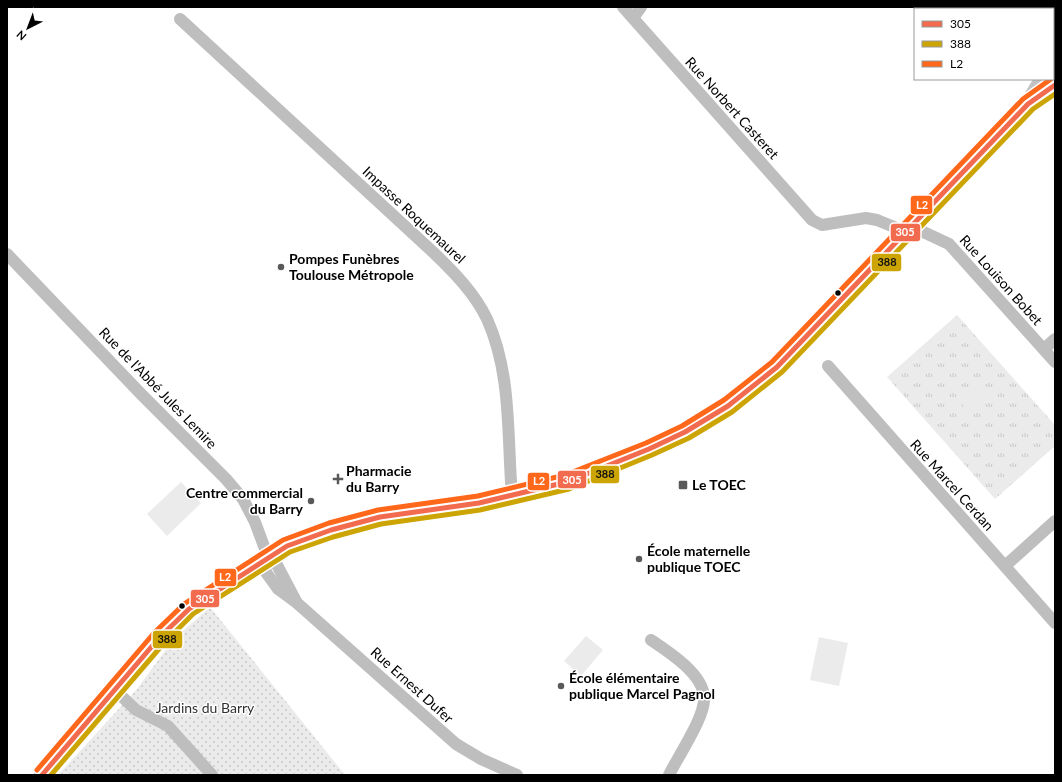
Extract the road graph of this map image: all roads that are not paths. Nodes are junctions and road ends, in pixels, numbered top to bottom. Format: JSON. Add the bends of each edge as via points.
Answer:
{"nodes":[{"id":1,"x":623,"y":7,"type":"edge"},
{"id":2,"x":641,"y":7,"type":"edge"},
{"id":3,"x":633,"y":18,"type":"junction"},
{"id":4,"x":180,"y":19,"type":"dead end"},
{"id":5,"x":1042,"y":80,"type":"edge"},
{"id":6,"x":1055,"y":85,"type":"edge"},
{"id":7,"x":1028,"y":104,"type":"junction"},
{"id":8,"x":822,"y":225,"type":"joint"},
{"id":9,"x":908,"y":229,"type":"junction"},
{"id":10,"x":7,"y":254,"type":"edge"},
{"id":11,"x":1055,"y":339,"type":"edge"},
{"id":12,"x":1044,"y":349,"type":"junction"},
{"id":13,"x":1055,"y":362,"type":"edge"},
{"id":14,"x":828,"y":366,"type":"dead end"},
{"id":15,"x":512,"y":496,"type":"junction"},
{"id":16,"x":1055,"y":521,"type":"edge"},
{"id":17,"x":268,"y":557,"type":"junction"},
{"id":18,"x":1005,"y":566,"type":"junction"},
{"id":19,"x":1055,"y":623,"type":"edge"},
{"id":20,"x":651,"y":640,"type":"dead end"},
{"id":21,"x":115,"y":690,"type":"junction"},
{"id":22,"x":42,"y":775,"type":"edge"},
{"id":23,"x":212,"y":775,"type":"edge"},
{"id":24,"x":517,"y":775,"type":"edge"},
{"id":25,"x":669,"y":775,"type":"edge"}],
"edges":[{"from":1,"to":3,"type":"street","name":"Rue Norbert Casteret"},
{"from":2,"to":3,"type":"street"},
{"from":3,"to":8,"type":"street","name":"Rue Norbert Casteret","via":[[812,220]]},
{"from":4,"to":15,"type":"street","name":"Impasse Roquemaurel","via":[[432,251],[476,300],[487,318],[502,368],[507,401]]},
{"from":5,"to":7,"type":"street"},
{"from":6,"to":7,"type":"street"},
{"from":7,"to":9,"type":"street"},
{"from":8,"to":9,"type":"street","name":"Rue Louison Bobet","via":[[866,218],[899,229]]},
{"from":9,"to":12,"type":"street","name":"Rue Louison Bobet","via":[[917,229],[949,244]]},
{"from":9,"to":15,"type":"street","via":[[777,367],[728,406],[685,432],[608,466],[567,482]]},
{"from":10,"to":17,"type":"street","name":"Rue de l'Abbé Jules Lemire","via":[[226,479],[243,499]]},
{"from":11,"to":12,"type":"street"},
{"from":12,"to":13,"type":"street","name":"Rue Louison Bobet"},
{"from":14,"to":18,"type":"street","name":"Rue Marcel Cerdan"},
{"from":15,"to":17,"type":"street","via":[[380,518],[331,530],[287,546]]},
{"from":16,"to":18,"type":"street"},
{"from":17,"to":21,"type":"street","via":[[189,609],[159,638]]},
{"from":17,"to":24,"type":"street","name":"Rue Ernest Dufer","via":[[265,571],[278,589],[456,744],[481,759]]},
{"from":18,"to":19,"type":"street","name":"Rue Marcel Cerdan"},
{"from":20,"to":25,"type":"street","via":[[696,677],[704,696],[701,714]]},
{"from":21,"to":22,"type":"street"},
{"from":21,"to":23,"type":"street","via":[[136,710],[168,726]]}]}
